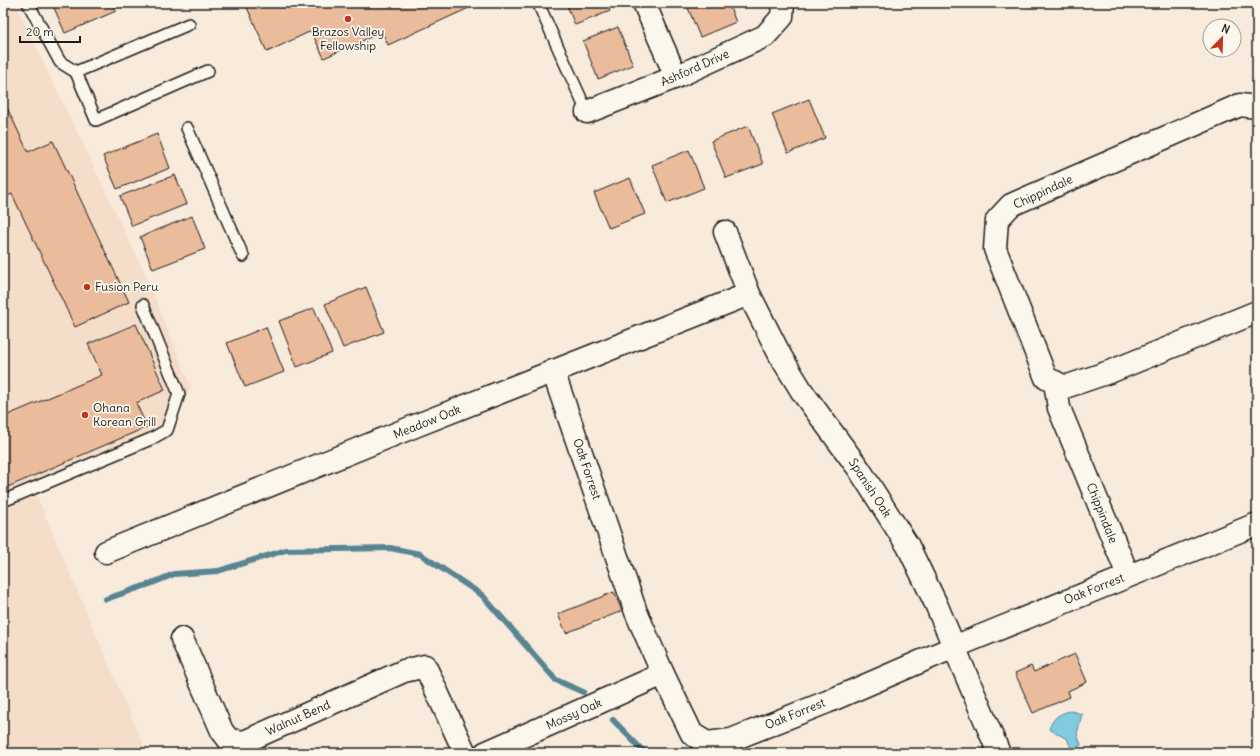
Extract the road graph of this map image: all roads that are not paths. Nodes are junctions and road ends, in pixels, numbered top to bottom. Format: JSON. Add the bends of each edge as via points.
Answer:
{"nodes":[{"id":1,"x":28,"y":3,"type":"edge"},
{"id":2,"x":538,"y":3,"type":"edge"},
{"id":3,"x":644,"y":3,"type":"edge"},
{"id":4,"x":783,"y":3,"type":"edge"},
{"id":5,"x":188,"y":24,"type":"dead end"},
{"id":6,"x":208,"y":71,"type":"dead end"},
{"id":7,"x":76,"y":72,"type":"junction"},
{"id":8,"x":676,"y":77,"type":"junction"},
{"id":9,"x":1257,"y":107,"type":"edge"},
{"id":10,"x":587,"y":112,"type":"joint"},
{"id":11,"x":187,"y":128,"type":"dead end"},
{"id":12,"x":726,"y":232,"type":"dead end"},
{"id":13,"x":243,"y":256,"type":"dead end"},
{"id":14,"x":749,"y":294,"type":"junction"},
{"id":15,"x":143,"y":306,"type":"dead end"},
{"id":16,"x":1257,"y":312,"type":"edge"},
{"id":17,"x":553,"y":371,"type":"junction"},
{"id":18,"x":1055,"y":382,"type":"junction"},
{"id":19,"x":3,"y":501,"type":"edge"},
{"id":20,"x":1257,"y":524,"type":"edge"},
{"id":21,"x":106,"y":552,"type":"dead end"},
{"id":22,"x":1128,"y":575,"type":"junction"},
{"id":23,"x":182,"y":639,"type":"dead end"},
{"id":24,"x":954,"y":647,"type":"junction"},
{"id":25,"x":663,"y":674,"type":"junction"},
{"id":26,"x":465,"y":753,"type":"edge"},
{"id":27,"x":485,"y":753,"type":"edge"},
{"id":28,"x":999,"y":753,"type":"edge"}],
"edges":[{"from":1,"to":7,"type":"lane","via":[[60,62]]},
{"from":2,"to":10,"type":"lane"},
{"from":3,"to":8,"type":"street"},
{"from":4,"to":8,"type":"street","name":"Ashford Drive","via":[[782,17],[765,36]]},
{"from":5,"to":7,"type":"lane"},
{"from":6,"to":7,"type":"lane","via":[[96,120]]},
{"from":8,"to":10,"type":"street","name":"Ashford Drive"},
{"from":9,"to":18,"type":"street","name":"Chippindale","via":[[1240,105],[1011,205],[997,220],[995,250],[1046,378]]},
{"from":11,"to":13,"type":"lane"},
{"from":12,"to":14,"type":"street","name":"Spanish Oak"},
{"from":14,"to":17,"type":"street","name":"Meadow Oak"},
{"from":14,"to":24,"type":"street","name":"Spanish Oak","via":[[781,357],[803,393],[859,469],[908,546]]},
{"from":15,"to":19,"type":"lane","via":[[179,394],[167,430]]},
{"from":16,"to":18,"type":"street","via":[[1065,387]]},
{"from":17,"to":21,"type":"street","name":"Meadow Oak"},
{"from":17,"to":25,"type":"street","name":"Oak Forrest","via":[[636,612]]},
{"from":18,"to":22,"type":"street","name":"Chippindale","via":[[1059,408]]},
{"from":20,"to":22,"type":"street","name":"Oak Forrest"},
{"from":22,"to":24,"type":"street","name":"Oak Forrest"},
{"from":23,"to":26,"type":"street","name":"Walnut Bend","via":[[222,731],[229,740],[244,742],[404,671],[425,666]]},
{"from":24,"to":25,"type":"street","name":"Oak Forrest","via":[[731,740],[707,743],[692,734]]},
{"from":24,"to":28,"type":"street","name":"Spanish Oak"},
{"from":25,"to":27,"type":"street","name":"Mossy Oak"}]}
